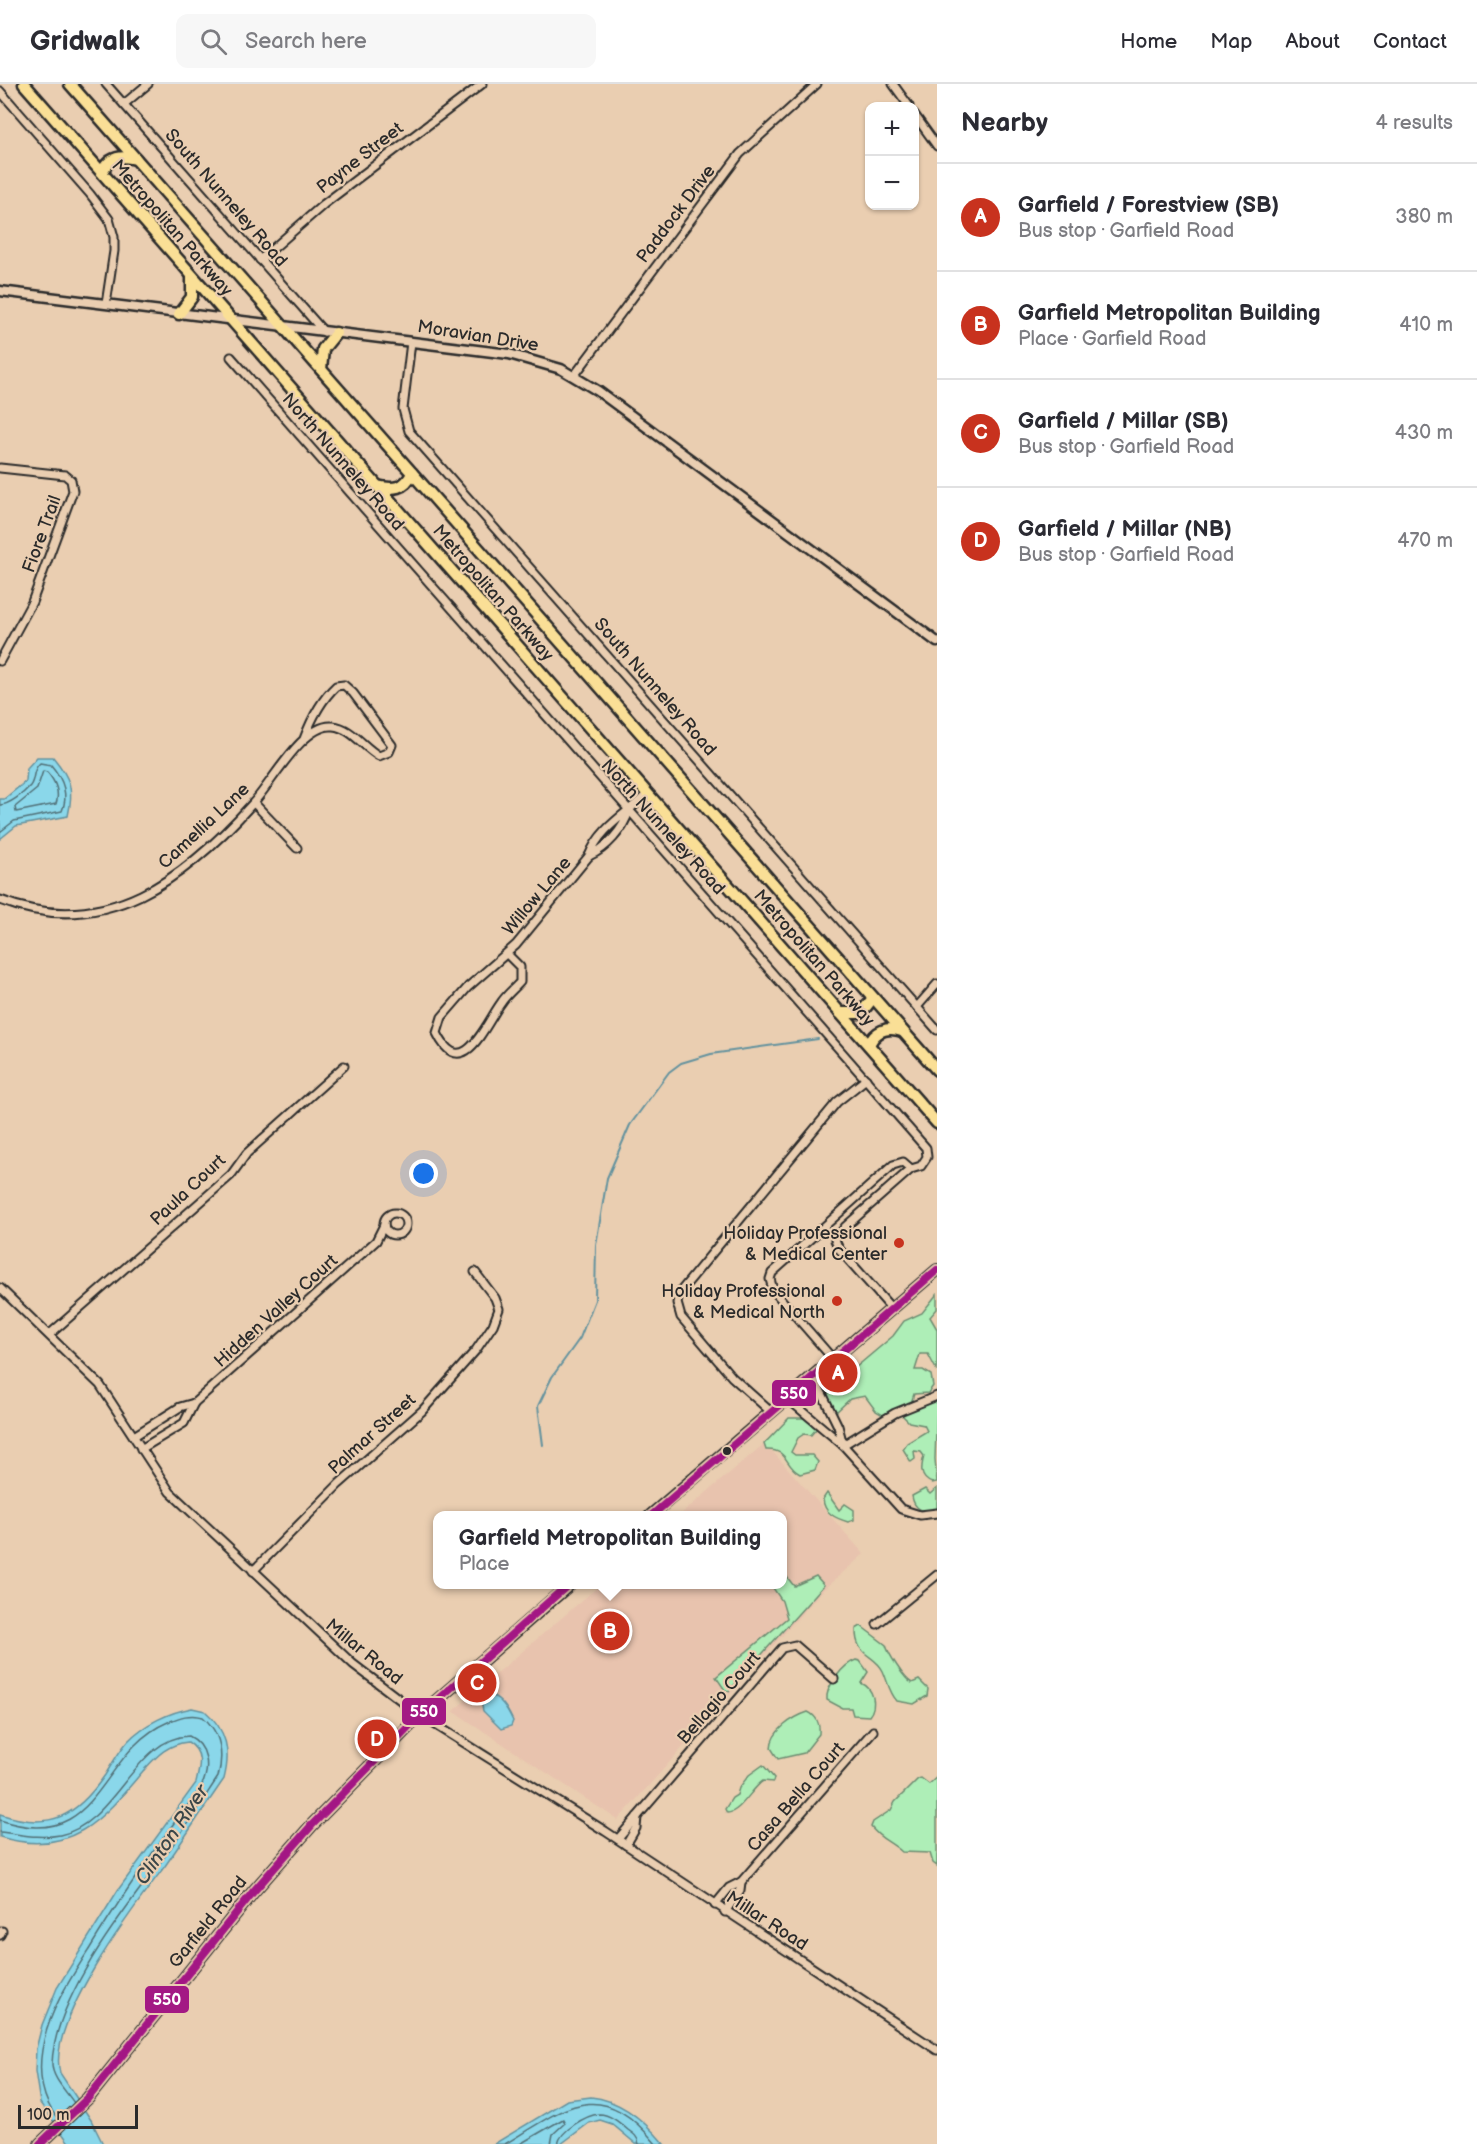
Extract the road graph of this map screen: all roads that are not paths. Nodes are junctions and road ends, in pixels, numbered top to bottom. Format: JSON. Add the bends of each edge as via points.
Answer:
{"nodes":[{"id":1,"x":24,"y":84,"type":"edge"},
{"id":2,"x":70,"y":84,"type":"edge"},
{"id":3,"x":106,"y":84,"type":"edge"},
{"id":4,"x":148,"y":84,"type":"edge"},
{"id":5,"x":482,"y":84,"type":"edge"},
{"id":6,"x":817,"y":84,"type":"edge"},
{"id":7,"x":893,"y":84,"type":"edge"},
{"id":8,"x":0,"y":91,"type":"edge"},
{"id":9,"x":906,"y":102,"type":"edge"},
{"id":10,"x":124,"y":104,"type":"junction"},
{"id":11,"x":919,"y":120,"type":"edge"},
{"id":12,"x":937,"y":146,"type":"edge"},
{"id":13,"x":136,"y":159,"type":"junction"},
{"id":14,"x":102,"y":172,"type":"junction"},
{"id":15,"x":260,"y":260,"type":"junction"},
{"id":16,"x":192,"y":276,"type":"junction"},
{"id":17,"x":0,"y":291,"type":"edge"},
{"id":18,"x":106,"y":304,"type":"junction"},
{"id":19,"x":179,"y":314,"type":"junction"},
{"id":20,"x":231,"y":321,"type":"junction"},
{"id":21,"x":283,"y":327,"type":"junction"},
{"id":22,"x":330,"y":332,"type":"junction"},
{"id":23,"x":411,"y":342,"type":"junction"},
{"id":24,"x":231,"y":357,"type":"dead end"},
{"id":25,"x":321,"y":369,"type":"junction"},
{"id":26,"x":574,"y":376,"type":"junction"},
{"id":27,"x":0,"y":468,"type":"edge"},
{"id":28,"x":412,"y":473,"type":"junction"},
{"id":29,"x":377,"y":486,"type":"junction"},
{"id":30,"x":937,"y":642,"type":"edge"},
{"id":31,"x":0,"y":661,"type":"edge"},
{"id":32,"x":304,"y":739,"type":"junction"},
{"id":33,"x":648,"y":793,"type":"junction"},
{"id":34,"x":254,"y":803,"type":"junction"},
{"id":35,"x":629,"y":811,"type":"junction"},
{"id":36,"x":297,"y":848,"type":"dead end"},
{"id":37,"x":0,"y":900,"type":"edge"},
{"id":38,"x":507,"y":954,"type":"junction"},
{"id":39,"x":937,"y":984,"type":"edge"},
{"id":40,"x":873,"y":998,"type":"junction"},
{"id":41,"x":917,"y":1007,"type":"junction"},
{"id":42,"x":840,"y":1013,"type":"junction"},
{"id":43,"x":937,"y":1030,"type":"edge"},
{"id":44,"x":902,"y":1031,"type":"junction"},
{"id":45,"x":869,"y":1046,"type":"junction"},
{"id":46,"x":344,"y":1066,"type":"dead end"},
{"id":47,"x":937,"y":1070,"type":"edge"},
{"id":48,"x":866,"y":1079,"type":"junction"},
{"id":49,"x":937,"y":1123,"type":"edge"},
{"id":50,"x":911,"y":1169,"type":"junction"},
{"id":51,"x":384,"y":1225,"type":"junction"},
{"id":52,"x":393,"y":1235,"type":"junction"},
{"id":53,"x":376,"y":1242,"type":"junction"},
{"id":54,"x":937,"y":1270,"type":"edge"},
{"id":55,"x":475,"y":1272,"type":"dead end"},
{"id":56,"x":0,"y":1288,"type":"edge"},
{"id":57,"x":892,"y":1309,"type":"junction"},
{"id":58,"x":50,"y":1334,"type":"junction"},
{"id":59,"x":833,"y":1359,"type":"junction"},
{"id":60,"x":813,"y":1375,"type":"junction"},
{"id":61,"x":937,"y":1396,"type":"edge"},
{"id":62,"x":787,"y":1398,"type":"junction"},
{"id":63,"x":195,"y":1402,"type":"junction"},
{"id":64,"x":771,"y":1412,"type":"junction"},
{"id":65,"x":158,"y":1422,"type":"junction"},
{"id":66,"x":166,"y":1435,"type":"junction"},
{"id":67,"x":134,"y":1436,"type":"junction"},
{"id":68,"x":843,"y":1445,"type":"junction"},
{"id":69,"x":141,"y":1449,"type":"junction"},
{"id":70,"x":656,"y":1511,"type":"edge"},
{"id":71,"x":937,"y":1513,"type":"edge"},
{"id":72,"x":253,"y":1571,"type":"junction"},
{"id":73,"x":937,"y":1575,"type":"edge"},
{"id":74,"x":564,"y":1589,"type":"edge"},
{"id":75,"x":877,"y":1624,"type":"dead end"},
{"id":76,"x":834,"y":1679,"type":"dead end"},
{"id":77,"x":420,"y":1715,"type":"junction"},
{"id":78,"x":873,"y":1731,"type":"dead end"},
{"id":79,"x":637,"y":1817,"type":"junction"},
{"id":80,"x":618,"y":1839,"type":"junction"},
{"id":81,"x":626,"y":1845,"type":"junction"},
{"id":82,"x":741,"y":1882,"type":"junction"},
{"id":83,"x":715,"y":1905,"type":"junction"},
{"id":84,"x":725,"y":1912,"type":"junction"},
{"id":85,"x":937,"y":2050,"type":"edge"},
{"id":86,"x":44,"y":2141,"type":"edge"}],
"edges":[{"from":1,"to":14,"type":"main road","name":"Metropolitan Parkway"},
{"from":2,"to":13,"type":"main road","name":"Metropolitan Parkway"},
{"from":3,"to":10,"type":"street","name":"South Nunneley Road"},
{"from":4,"to":10,"type":"street"},
{"from":5,"to":15,"type":"street","name":"Payne Street","via":[[324,204]]},
{"from":6,"to":26,"type":"street","name":"Paddock Drive","via":[[740,154]]},
{"from":7,"to":9,"type":"street"},
{"from":8,"to":18,"type":"street","via":[[109,219],[114,237]]},
{"from":10,"to":15,"type":"street","name":"South Nunneley Road"},
{"from":11,"to":12,"type":"street"},
{"from":13,"to":14,"type":"main road","via":[[117,157]]},
{"from":13,"to":21,"type":"main road","name":"Metropolitan Parkway"},
{"from":14,"to":16,"type":"main road","name":"Metropolitan Parkway"},
{"from":15,"to":22,"type":"street","name":"South Nunneley Road"},
{"from":16,"to":19,"type":"main road","via":[[190,301]]},
{"from":16,"to":20,"type":"main road","name":"Metropolitan Parkway"},
{"from":17,"to":18,"type":"street","name":"Moravian Drive"},
{"from":18,"to":19,"type":"street","name":"Moravian Drive"},
{"from":19,"to":20,"type":"street","name":"Moravian Drive"},
{"from":20,"to":21,"type":"street","name":"Moravian Drive"},
{"from":20,"to":29,"type":"main road","name":"Metropolitan Parkway"},
{"from":21,"to":22,"type":"street","name":"Moravian Drive"},
{"from":21,"to":25,"type":"main road","name":"Metropolitan Parkway"},
{"from":22,"to":23,"type":"street","name":"Moravian Drive"},
{"from":22,"to":25,"type":"main road"},
{"from":23,"to":26,"type":"street","name":"Moravian Drive","via":[[523,357]]},
{"from":23,"to":41,"type":"street","name":"South Nunneley Road","via":[[403,409],[409,431]]},
{"from":24,"to":35,"type":"street","name":"North Nunneley Road"},
{"from":25,"to":28,"type":"main road","name":"Metropolitan Parkway"},
{"from":26,"to":30,"type":"street","name":"Moravian Drive","via":[[732,488]]},
{"from":27,"to":31,"type":"street","name":"Fiore Trail","via":[[59,474],[71,480],[72,495],[19,631]]},
{"from":28,"to":29,"type":"main road","via":[[398,488]]},
{"from":28,"to":40,"type":"main road","name":"Metropolitan Parkway"},
{"from":29,"to":33,"type":"main road","name":"Metropolitan Parkway"},
{"from":32,"to":32,"type":"street","name":"Camellia Lane","via":[[330,692],[336,686],[344,686],[392,744],[389,752],[379,756],[352,734],[334,726],[317,729]]},
{"from":32,"to":34,"type":"street","name":"Camellia Lane"},
{"from":33,"to":35,"type":"street","name":"Willow Lane"},
{"from":33,"to":42,"type":"main road","name":"Metropolitan Parkway"},
{"from":34,"to":36,"type":"street"},
{"from":34,"to":37,"type":"street","name":"Camellia Lane","via":[[177,875],[131,900],[76,913],[39,910]]},
{"from":35,"to":38,"type":"street","name":"Willow Lane","via":[[618,816],[594,844],[589,856]]},
{"from":35,"to":48,"type":"street","name":"North Nunneley Road"},
{"from":38,"to":38,"type":"street","name":"Willow Lane","via":[[468,987],[442,1017],[437,1033],[449,1050],[456,1053],[469,1049],[480,1039],[501,1002],[520,982],[520,967]]},
{"from":39,"to":41,"type":"street"},
{"from":40,"to":42,"type":"main road","via":[[861,1013]]},
{"from":40,"to":44,"type":"main road","name":"Metropolitan Parkway"},
{"from":41,"to":43,"type":"street","name":"South Nunneley Road"},
{"from":42,"to":45,"type":"main road","name":"Metropolitan Parkway"},
{"from":44,"to":45,"type":"main road","via":[[879,1031]]},
{"from":44,"to":47,"type":"main road","name":"Metropolitan Parkway"},
{"from":45,"to":49,"type":"main road","name":"Metropolitan Parkway"},
{"from":46,"to":58,"type":"street","name":"Paula Court","via":[[248,1153],[231,1175]]},
{"from":48,"to":50,"type":"street","name":"North Nunneley Road","via":[[926,1148],[927,1157],[921,1166]]},
{"from":48,"to":64,"type":"street","via":[[837,1102],[680,1292],[677,1303],[681,1317],[732,1377]]},
{"from":50,"to":57,"type":"street","name":"North Nunneley Road","via":[[835,1240]]},
{"from":50,"to":59,"type":"street","via":[[903,1162],[893,1166],[777,1267],[770,1279],[773,1290]]},
{"from":51,"to":52,"type":"street"},
{"from":51,"to":52,"type":"street","via":[[391,1214],[404,1219],[403,1232]]},
{"from":51,"to":53,"type":"street","name":"Hidden Valley Court"},
{"from":52,"to":53,"type":"street","name":"Hidden Valley Court"},
{"from":53,"to":63,"type":"street","name":"Hidden Valley Court"},
{"from":54,"to":57,"type":"main road"},
{"from":55,"to":72,"type":"street","name":"Palmar Street","via":[[499,1309],[476,1350],[422,1411],[339,1484]]},
{"from":56,"to":58,"type":"street","name":"Millar Road"},
{"from":57,"to":59,"type":"main road"},
{"from":58,"to":67,"type":"street","name":"Millar Road","via":[[100,1385]]},
{"from":59,"to":60,"type":"main road"},
{"from":60,"to":62,"type":"main road"},
{"from":60,"to":68,"type":"street"},
{"from":61,"to":68,"type":"street","via":[[895,1413]]},
{"from":62,"to":64,"type":"main road"},
{"from":62,"to":68,"type":"street"},
{"from":63,"to":65,"type":"street","name":"Hidden Valley Court"},
{"from":63,"to":66,"type":"street","name":"Hidden Valley Court","via":[[184,1423]]},
{"from":64,"to":70,"type":"main road"},
{"from":65,"to":66,"type":"street"},
{"from":65,"to":67,"type":"street","name":"Hidden Valley Court"},
{"from":66,"to":69,"type":"street","name":"Hidden Valley Court"},
{"from":67,"to":69,"type":"street","name":"Millar Road"},
{"from":68,"to":71,"type":"street","via":[[901,1509],[920,1515]]},
{"from":69,"to":72,"type":"street","name":"Millar Road","via":[[170,1492]]},
{"from":72,"to":77,"type":"street","name":"Millar Road","via":[[341,1654]]},
{"from":73,"to":75,"type":"street"},
{"from":74,"to":77,"type":"main road","name":"Garfield Road"},
{"from":76,"to":79,"type":"street","name":"Bellagio Court","via":[[795,1645],[782,1648]]},
{"from":77,"to":80,"type":"street","name":"Millar Road"},
{"from":77,"to":86,"type":"main road","name":"Garfield Road","via":[[282,1859],[88,2098]]},
{"from":78,"to":82,"type":"street","name":"Casa Bella Court"},
{"from":79,"to":80,"type":"street","name":"Bellagio Court"},
{"from":79,"to":81,"type":"street","name":"Bellagio Court","via":[[636,1828]]},
{"from":80,"to":81,"type":"street","name":"Millar Road"},
{"from":81,"to":83,"type":"street","name":"Millar Road"},
{"from":82,"to":83,"type":"street","name":"Casa Bella Court","via":[[729,1888]]},
{"from":82,"to":84,"type":"street","name":"Casa Bella Court"},
{"from":83,"to":84,"type":"street","name":"Millar Road"},
{"from":84,"to":85,"type":"street","name":"Millar Road"}]}
